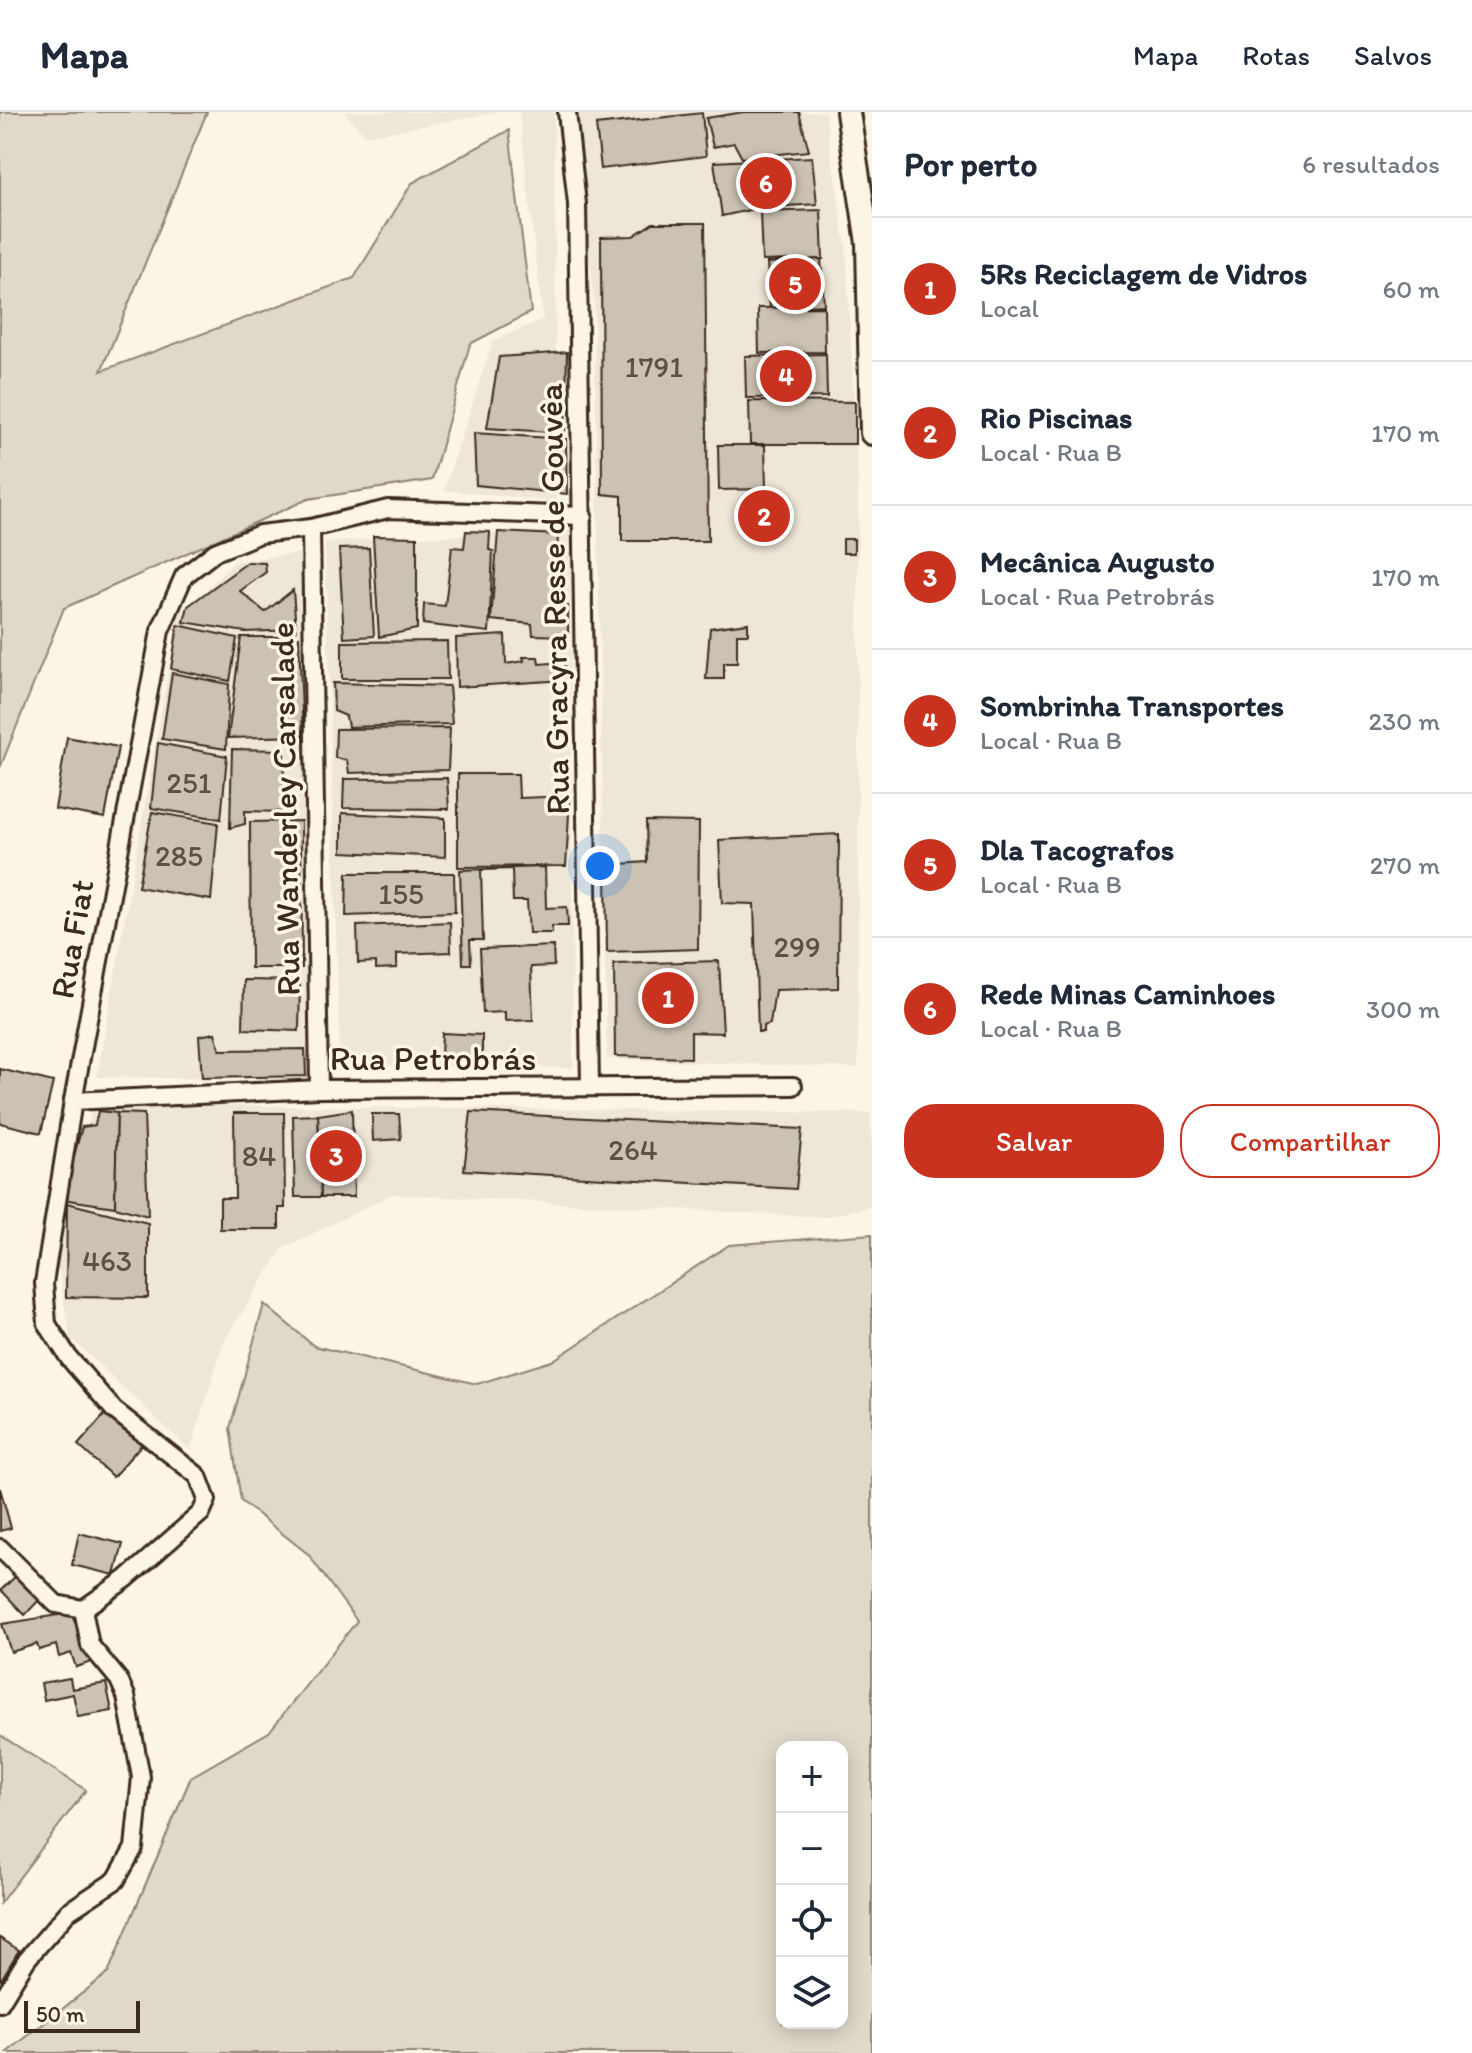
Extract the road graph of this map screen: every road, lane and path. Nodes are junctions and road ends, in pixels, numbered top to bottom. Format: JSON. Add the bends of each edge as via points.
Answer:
{"nodes":[{"id":1,"x":567,"y":112,"type":"edge"},
{"id":2,"x":848,"y":112,"type":"edge"},
{"id":3,"x":872,"y":433,"type":"edge"},
{"id":4,"x":583,"y":516,"type":"junction"},
{"id":5,"x":311,"y":528,"type":"junction"},
{"id":6,"x":793,"y":1086,"type":"dead end"},
{"id":7,"x":590,"y":1087,"type":"junction"},
{"id":8,"x":319,"y":1089,"type":"junction"},
{"id":9,"x":73,"y":1101,"type":"junction"},
{"id":10,"x":0,"y":1548,"type":"edge"},
{"id":11,"x":83,"y":1609,"type":"junction"},
{"id":12,"x":0,"y":2003,"type":"edge"}],
"edges":[{"from":1,"to":4,"type":"street","name":"Rua Gracyra Resse de Gouvêa","via":[[577,204]]},
{"from":2,"to":3,"type":"street","via":[[868,243]]},
{"from":4,"to":5,"type":"street","name":"Rua Fiat","via":[[388,509]]},
{"from":4,"to":7,"type":"street","name":"Rua Gracyra Resse de Gouvêa"},
{"from":5,"to":8,"type":"street","name":"Rua Wanderley Carsalade"},
{"from":5,"to":9,"type":"street","name":"Rua Fiat","via":[[260,534],[215,552],[184,576],[160,631]]},
{"from":6,"to":7,"type":"street","name":"Rua Petrobrás"},
{"from":7,"to":8,"type":"street","name":"Rua Petrobrás"},
{"from":8,"to":9,"type":"street","name":"Rua Petrobrás"},
{"from":9,"to":11,"type":"street","name":"Rua Fiat","via":[[44,1283],[47,1324],[114,1410],[198,1476],[207,1500],[201,1513]]},
{"from":10,"to":11,"type":"street","via":[[56,1604]]},
{"from":11,"to":12,"type":"street","via":[[90,1645],[126,1696],[141,1777],[134,1848],[116,1880],[69,1911],[27,1959]]}]}
